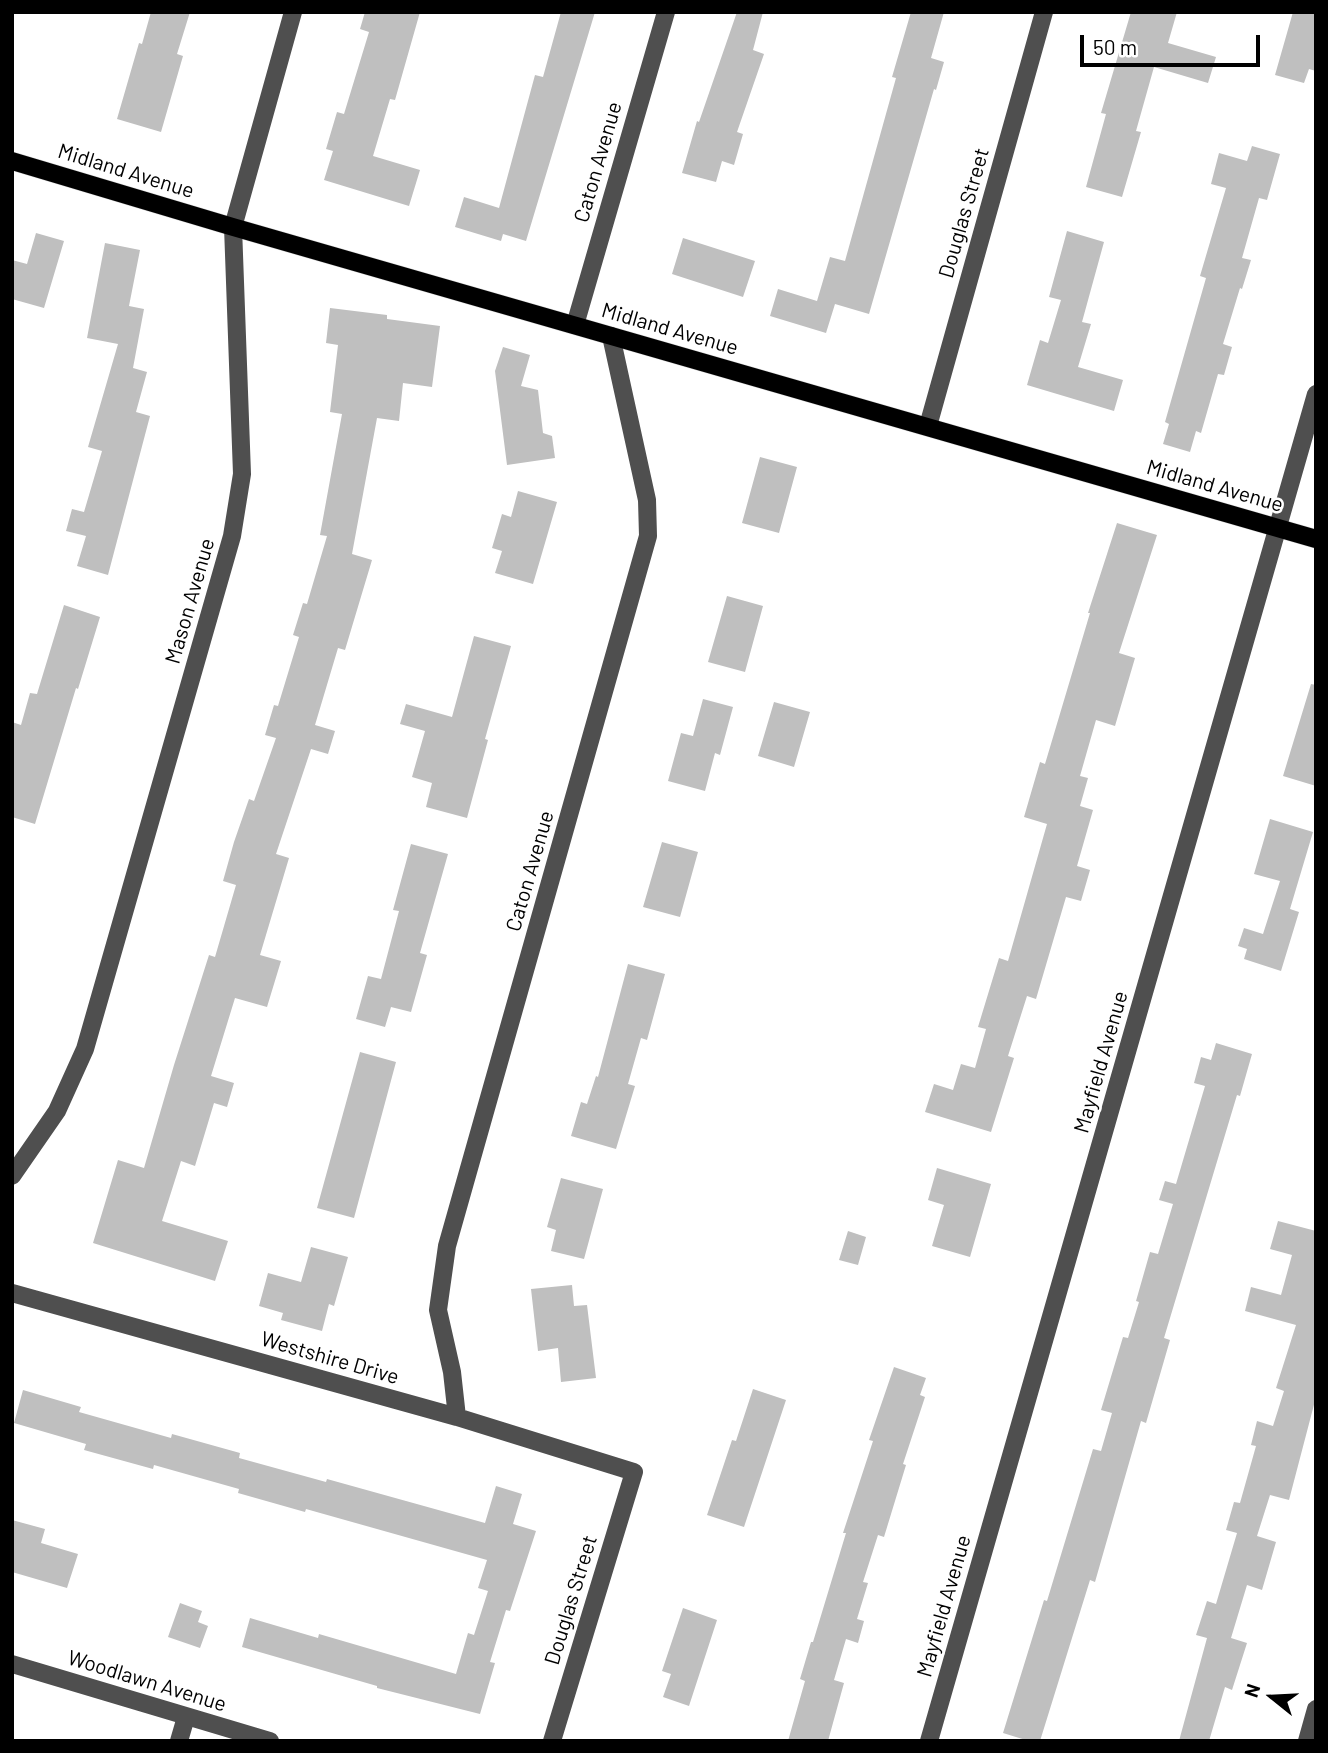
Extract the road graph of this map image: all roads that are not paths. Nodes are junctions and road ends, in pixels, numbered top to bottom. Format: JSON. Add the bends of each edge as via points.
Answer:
{"nodes":[{"id":1,"x":293,"y":12,"type":"edge"},
{"id":2,"x":666,"y":12,"type":"edge"},
{"id":3,"x":1044,"y":12,"type":"edge"},
{"id":4,"x":12,"y":161,"type":"edge"},
{"id":5,"x":233,"y":227,"type":"junction"},
{"id":6,"x":575,"y":325,"type":"junction"},
{"id":7,"x":611,"y":337,"type":"junction"},
{"id":8,"x":1316,"y":394,"type":"edge"},
{"id":9,"x":928,"y":426,"type":"junction"},
{"id":10,"x":1278,"y":528,"type":"junction"},
{"id":11,"x":1316,"y":539,"type":"edge"},
{"id":12,"x":12,"y":1176,"type":"edge"},
{"id":13,"x":12,"y":1293,"type":"edge"},
{"id":14,"x":457,"y":1417,"type":"junction"},
{"id":15,"x":634,"y":1472,"type":"joint"},
{"id":16,"x":12,"y":1664,"type":"edge"},
{"id":17,"x":1316,"y":1709,"type":"edge"},
{"id":18,"x":186,"y":1717,"type":"junction"},
{"id":19,"x":179,"y":1741,"type":"edge"},
{"id":20,"x":270,"y":1741,"type":"edge"},
{"id":21,"x":552,"y":1741,"type":"edge"},
{"id":22,"x":929,"y":1741,"type":"edge"},
{"id":23,"x":1307,"y":1741,"type":"edge"}],
"edges":[{"from":1,"to":5,"type":"street","name":"Mason Avenue"},
{"from":2,"to":6,"type":"street","name":"Caton Avenue"},
{"from":3,"to":9,"type":"street","name":"Douglas Street"},
{"from":4,"to":5,"type":"main road","name":"Midland Avenue"},
{"from":5,"to":6,"type":"main road","name":"Midland Avenue"},
{"from":5,"to":12,"type":"street","name":"Mason Avenue","via":[[242,474],[233,536],[85,1049],[57,1111]]},
{"from":6,"to":7,"type":"main road","name":"Midland Avenue"},
{"from":7,"to":9,"type":"main road","name":"Midland Avenue"},
{"from":7,"to":14,"type":"street","name":"Caton Avenue","via":[[647,500],[648,536],[447,1246],[438,1310]]},
{"from":8,"to":10,"type":"street","name":"Mayfield Avenue"},
{"from":9,"to":10,"type":"main road","name":"Midland Avenue"},
{"from":10,"to":11,"type":"main road","name":"Midland Avenue"},
{"from":10,"to":22,"type":"street","name":"Mayfield Avenue"},
{"from":13,"to":14,"type":"street","name":"Westshire Drive"},
{"from":14,"to":15,"type":"street","name":"Westshire Drive"},
{"from":15,"to":21,"type":"street","name":"Douglas Street"},
{"from":16,"to":18,"type":"street","name":"Woodlawn Avenue"},
{"from":17,"to":23,"type":"street"},
{"from":18,"to":19,"type":"street"},
{"from":18,"to":20,"type":"street","name":"Woodlawn Avenue"}]}
